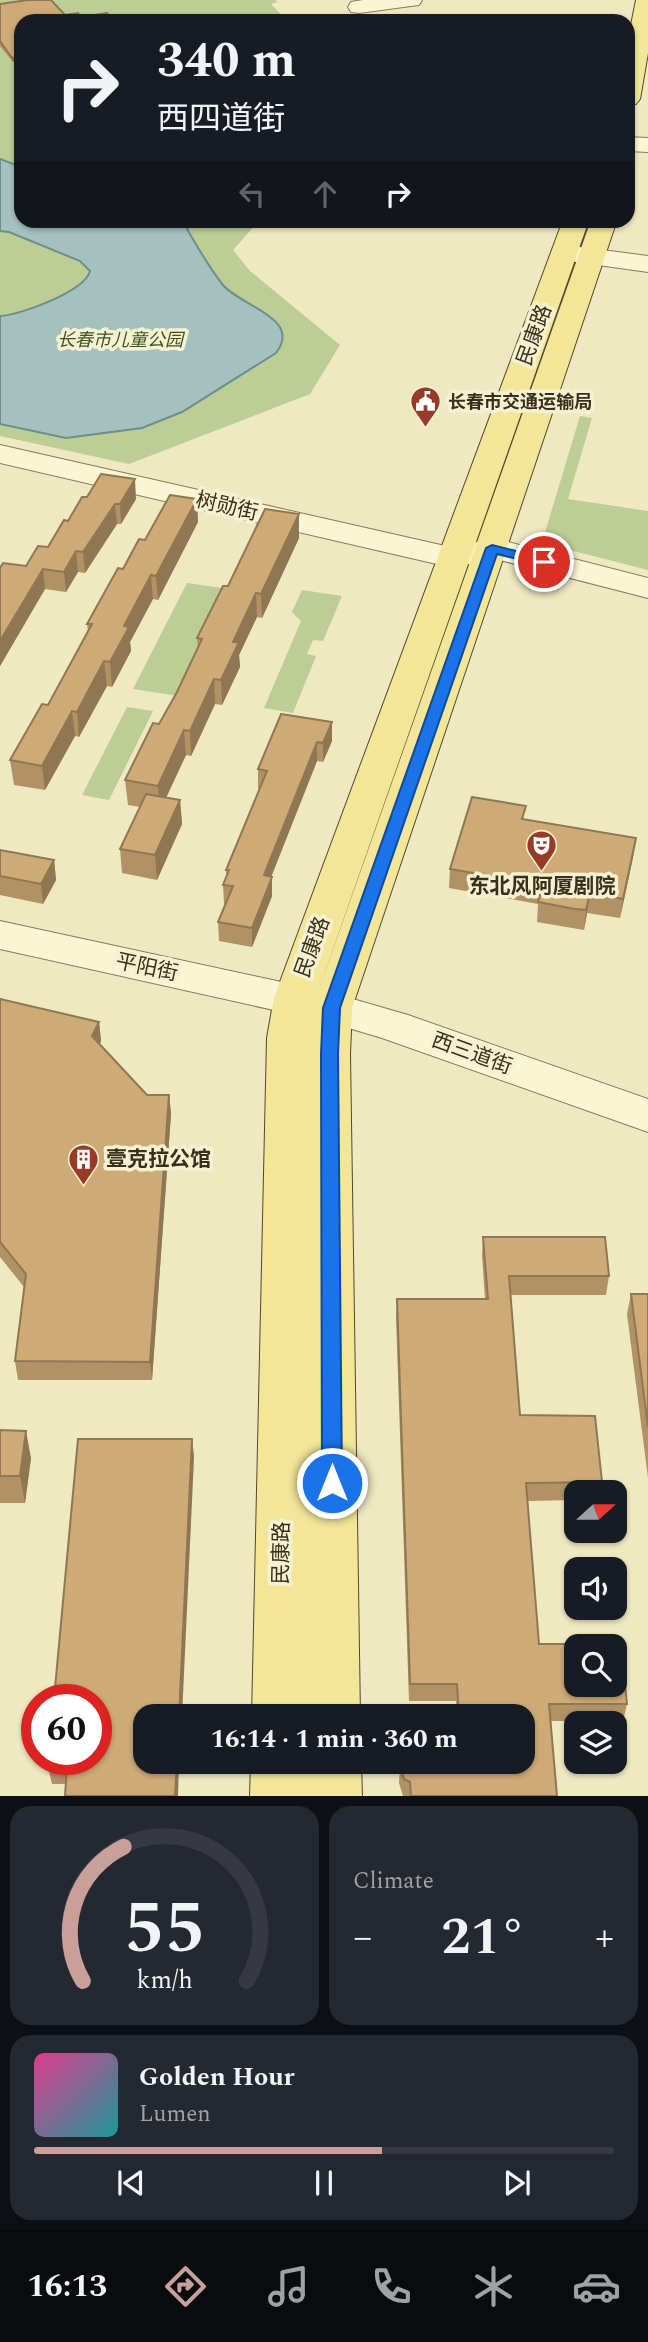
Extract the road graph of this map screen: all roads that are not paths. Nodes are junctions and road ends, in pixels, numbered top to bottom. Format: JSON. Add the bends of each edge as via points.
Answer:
{"nodes":[{"id":1,"x":411,"y":0,"type":"edge"},
{"id":2,"x":647,"y":0,"type":"edge"},
{"id":3,"x":361,"y":9,"type":"edge"},
{"id":4,"x":643,"y":42,"type":"edge"},
{"id":5,"x":635,"y":72,"type":"edge"},
{"id":6,"x":581,"y":232,"type":"edge"},
{"id":7,"x":648,"y":264,"type":"edge"},
{"id":8,"x":0,"y":454,"type":"edge"},
{"id":9,"x":492,"y":548,"type":"junction"},
{"id":10,"x":454,"y":558,"type":"junction"},
{"id":11,"x":648,"y":588,"type":"edge"},
{"id":12,"x":0,"y":935,"type":"edge"},
{"id":13,"x":313,"y":1003,"type":"junction"},
{"id":14,"x":648,"y":1116,"type":"edge"},
{"id":15,"x":279,"y":1704,"type":"edge"},
{"id":16,"x":333,"y":1704,"type":"edge"},
{"id":17,"x":279,"y":1774,"type":"edge"},
{"id":18,"x":334,"y":1774,"type":"edge"},
{"id":19,"x":278,"y":1796,"type":"edge"},
{"id":20,"x":334,"y":1796,"type":"edge"}],
"edges":[{"from":1,"to":3,"type":"street"},
{"from":2,"to":4,"type":"main road"},
{"from":4,"to":5,"type":"main road"},
{"from":6,"to":7,"type":"street"},
{"from":6,"to":9,"type":"main road","name":"民康路"},
{"from":6,"to":10,"type":"main road","name":"民康路"},
{"from":8,"to":10,"type":"street","name":"树勋街"},
{"from":9,"to":10,"type":"street"},
{"from":9,"to":11,"type":"street"},
{"from":9,"to":13,"type":"main road","name":"民康路"},
{"from":10,"to":13,"type":"main road","name":"民康路"},
{"from":12,"to":13,"type":"street","name":"平阳街"},
{"from":13,"to":14,"type":"street","name":"西三道街","via":[[394,1026]]},
{"from":13,"to":15,"type":"main road","name":"民康路","via":[[288,1038]]},
{"from":13,"to":16,"type":"main road","name":"民康路","via":[[330,1068]]},
{"from":17,"to":19,"type":"main road"},
{"from":18,"to":20,"type":"main road"}]}
